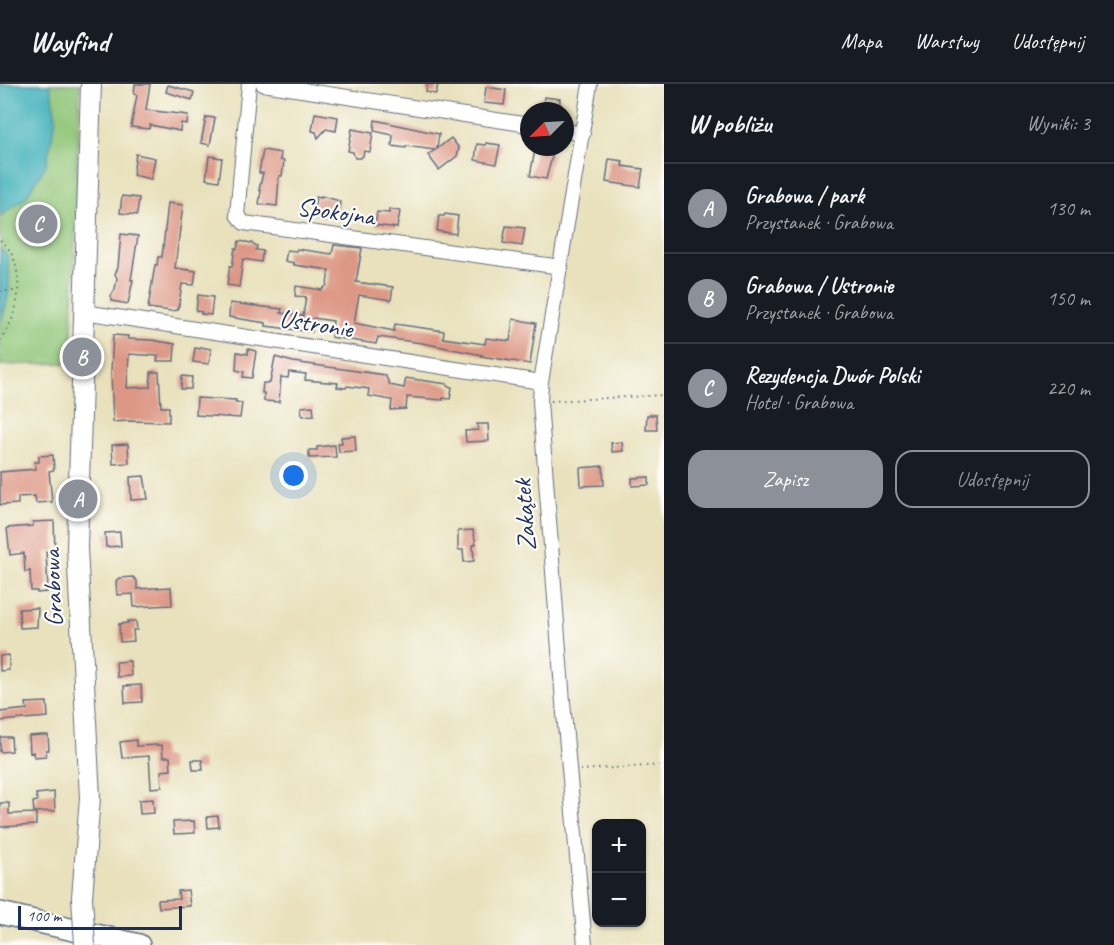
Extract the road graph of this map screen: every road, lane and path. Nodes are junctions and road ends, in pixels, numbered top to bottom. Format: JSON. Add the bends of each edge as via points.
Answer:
{"nodes":[{"id":1,"x":91,"y":84,"type":"edge"},
{"id":2,"x":249,"y":84,"type":"edge"},
{"id":3,"x":263,"y":84,"type":"edge"},
{"id":4,"x":590,"y":84,"type":"edge"},
{"id":5,"x":520,"y":124,"type":"edge"},
{"id":6,"x":574,"y":132,"type":"edge"},
{"id":7,"x":583,"y":134,"type":"junction"},
{"id":8,"x":0,"y":240,"type":"edge"},
{"id":9,"x":561,"y":267,"type":"junction"},
{"id":10,"x":0,"y":291,"type":"edge"},
{"id":11,"x":18,"y":291,"type":"junction"},
{"id":12,"x":84,"y":312,"type":"junction"},
{"id":13,"x":0,"y":341,"type":"edge"},
{"id":14,"x":541,"y":382,"type":"junction"},
{"id":15,"x":664,"y":395,"type":"edge"},
{"id":16,"x":540,"y":402,"type":"junction"},
{"id":17,"x":664,"y":765,"type":"edge"},
{"id":18,"x":569,"y":771,"type":"junction"},
{"id":19,"x":0,"y":913,"type":"edge"},
{"id":20,"x":85,"y":945,"type":"edge"},
{"id":21,"x":139,"y":945,"type":"edge"},
{"id":22,"x":585,"y":945,"type":"edge"}],
"edges":[{"from":1,"to":12,"type":"street","name":"Grabowa"},
{"from":2,"to":9,"type":"street","name":"Spokojna","via":[[237,215],[244,223]]},
{"from":3,"to":5,"type":"street"},
{"from":4,"to":7,"type":"street","name":"Zakątek"},
{"from":6,"to":7,"type":"street"},
{"from":7,"to":9,"type":"street","name":"Zakątek"},
{"from":8,"to":11,"type":"path","via":[[16,267]]},
{"from":9,"to":14,"type":"street","name":"Zakątek"},
{"from":10,"to":11,"type":"path"},
{"from":11,"to":13,"type":"path","via":[[15,312]]},
{"from":12,"to":14,"type":"street","name":"Ustronie"},
{"from":12,"to":20,"type":"street","name":"Grabowa","bridge":true,"via":[[77,548],[90,810],[82,897]]},
{"from":14,"to":16,"type":"street","name":"Zakątek"},
{"from":15,"to":16,"type":"path"},
{"from":16,"to":18,"type":"street","name":"Zakątek"},
{"from":17,"to":18,"type":"path"},
{"from":18,"to":22,"type":"street","name":"Zakątek"},
{"from":19,"to":21,"type":"main road"}]}
